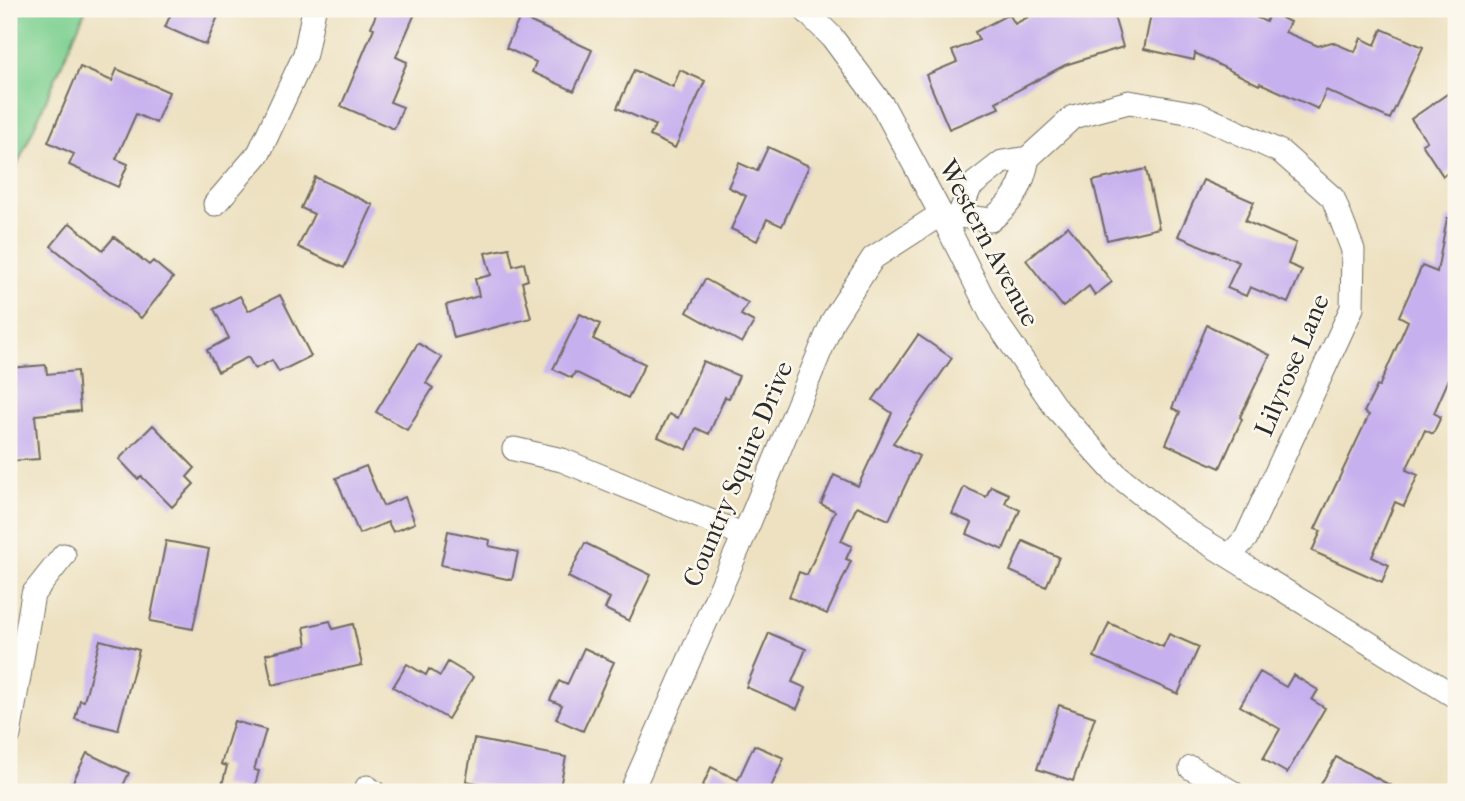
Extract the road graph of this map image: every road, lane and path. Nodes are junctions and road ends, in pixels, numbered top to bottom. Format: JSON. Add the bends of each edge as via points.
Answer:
{"nodes":[{"id":1,"x":314,"y":9,"type":"edge"},
{"id":2,"x":804,"y":9,"type":"edge"},
{"id":3,"x":19,"y":25,"type":"dead end"},
{"id":4,"x":9,"y":31,"type":"edge"},
{"id":5,"x":1028,"y":158,"type":"dead end"},
{"id":6,"x":215,"y":204,"type":"dead end"},
{"id":7,"x":941,"y":214,"type":"junction"},
{"id":8,"x":514,"y":449,"type":"dead end"},
{"id":9,"x":744,"y":535,"type":"junction"},
{"id":10,"x":64,"y":555,"type":"dead end"},
{"id":11,"x":1229,"y":556,"type":"junction"},
{"id":12,"x":1456,"y":697,"type":"edge"},
{"id":13,"x":9,"y":735,"type":"edge"},
{"id":14,"x":1191,"y":768,"type":"dead end"},
{"id":15,"x":631,"y":792,"type":"edge"},
{"id":16,"x":1232,"y":792,"type":"edge"}],
"edges":[{"from":1,"to":6,"type":"street","via":[[305,54],[259,153]]},
{"from":2,"to":7,"type":"street","name":"Western Avenue","via":[[832,37],[883,106]]},
{"from":3,"to":4,"type":"path"},
{"from":5,"to":11,"type":"street","name":"Lilyrose Lane","via":[[1073,117],[1129,102],[1198,114],[1281,152],[1333,198],[1353,250],[1352,308],[1246,538]]},
{"from":7,"to":9,"type":"street","name":"Country Squire Drive","via":[[873,258],[834,320]]},
{"from":7,"to":11,"type":"street","name":"Western Avenue","via":[[992,316],[1055,407],[1116,474],[1185,529]]},
{"from":8,"to":9,"type":"street","via":[[562,460]]},
{"from":9,"to":15,"type":"street","name":"Country Squire Drive"},
{"from":10,"to":13,"type":"street","via":[[33,594]]},
{"from":11,"to":12,"type":"street","name":"Western Avenue"},
{"from":14,"to":16,"type":"street"}]}
